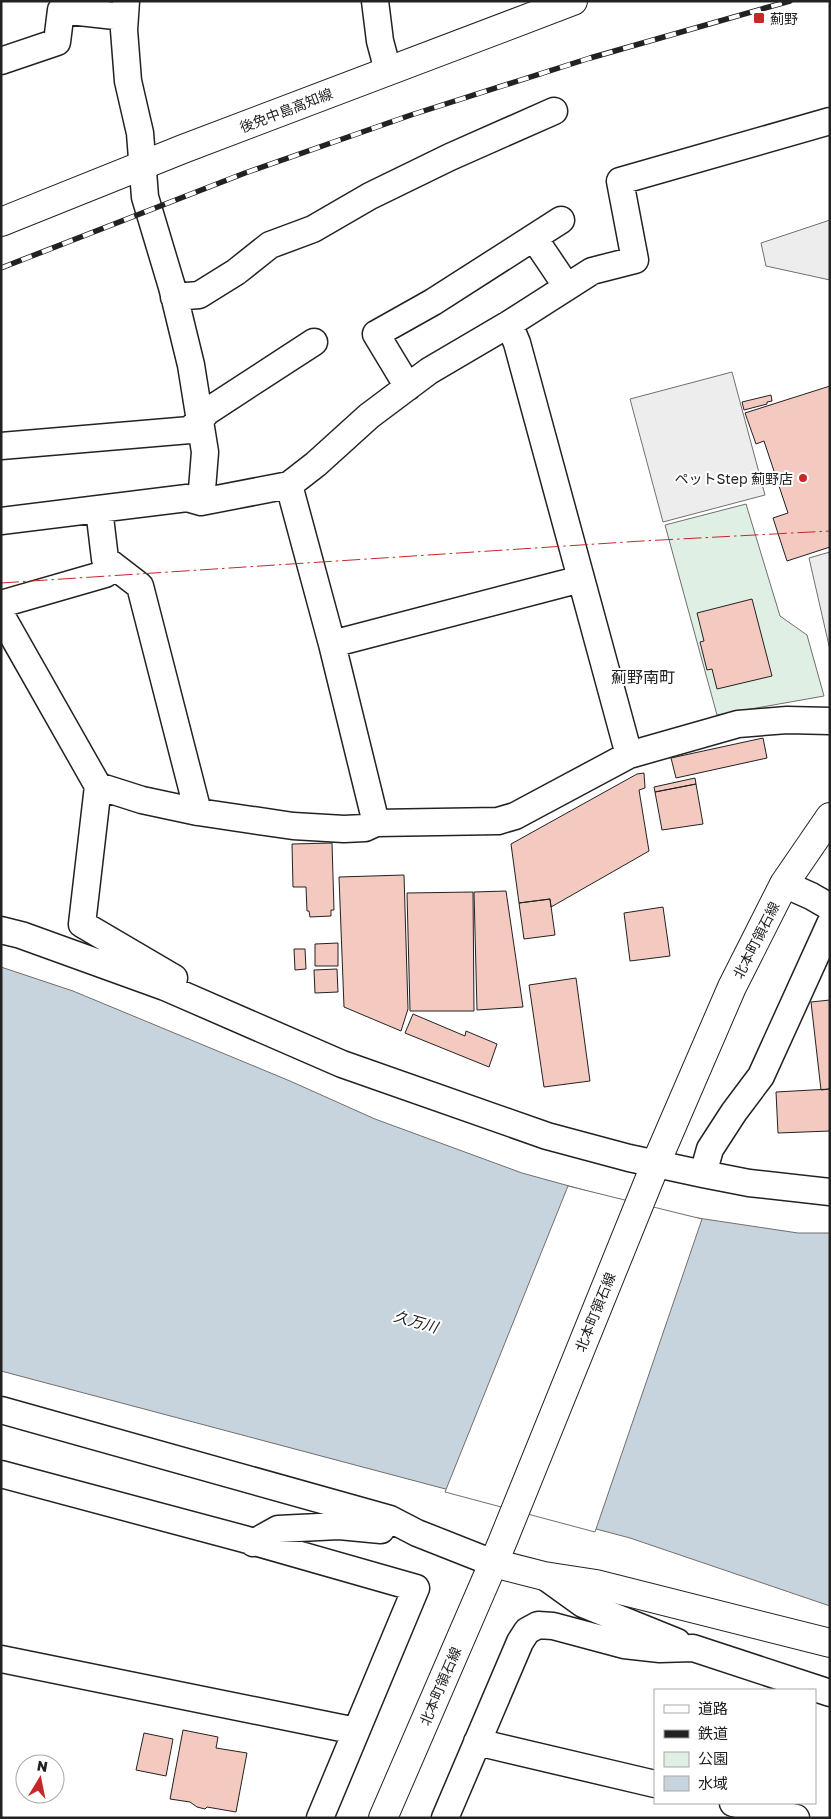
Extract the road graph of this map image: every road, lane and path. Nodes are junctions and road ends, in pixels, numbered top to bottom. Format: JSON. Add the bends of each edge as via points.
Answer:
{"nodes":[{"id":1,"x":375,"y":1,"type":"edge"},
{"id":2,"x":573,"y":1,"type":"edge"},
{"id":3,"x":125,"y":9,"type":"edge"},
{"id":4,"x":1,"y":61,"type":"edge"},
{"id":5,"x":388,"y":71,"type":"junction"},
{"id":6,"x":554,"y":111,"type":"dead end"},
{"id":7,"x":830,"y":121,"type":"edge"},
{"id":8,"x":141,"y":165,"type":"junction"},
{"id":9,"x":561,"y":220,"type":"dead end"},
{"id":10,"x":1,"y":222,"type":"edge"},
{"id":11,"x":534,"y":238,"type":"junction"},
{"id":12,"x":567,"y":287,"type":"junction"},
{"id":13,"x":174,"y":297,"type":"junction"},
{"id":14,"x":509,"y":324,"type":"junction"},
{"id":15,"x":314,"y":342,"type":"dead end"},
{"id":16,"x":408,"y":387,"type":"junction"},
{"id":17,"x":200,"y":421,"type":"junction"},
{"id":18,"x":1,"y":446,"type":"edge"},
{"id":19,"x":289,"y":485,"type":"junction"},
{"id":20,"x":201,"y":502,"type":"junction"},
{"id":21,"x":99,"y":509,"type":"junction"},
{"id":22,"x":1,"y":521,"type":"edge"},
{"id":23,"x":115,"y":567,"type":"junction"},
{"id":24,"x":581,"y":579,"type":"junction"},
{"id":25,"x":1,"y":604,"type":"edge"},
{"id":26,"x":1,"y":615,"type":"edge"},
{"id":27,"x":332,"y":644,"type":"junction"},
{"id":28,"x":830,"y":721,"type":"edge"},
{"id":29,"x":629,"y":755,"type":"junction"},
{"id":30,"x":98,"y":786,"type":"junction"},
{"id":31,"x":198,"y":812,"type":"junction"},
{"id":32,"x":830,"y":817,"type":"edge"},
{"id":33,"x":376,"y":823,"type":"junction"},
{"id":34,"x":784,"y":884,"type":"junction"},
{"id":35,"x":830,"y":907,"type":"edge"},
{"id":36,"x":830,"y":924,"type":"edge"},
{"id":37,"x":1,"y":930,"type":"edge"},
{"id":38,"x":182,"y":995,"type":"junction"},
{"id":39,"x":652,"y":1173,"type":"junction"},
{"id":40,"x":703,"y":1174,"type":"junction"},
{"id":41,"x":830,"y":1192,"type":"edge"},
{"id":42,"x":1,"y":1410,"type":"edge"},
{"id":43,"x":1,"y":1474,"type":"edge"},
{"id":44,"x":417,"y":1533,"type":"junction"},
{"id":45,"x":253,"y":1542,"type":"junction"},
{"id":46,"x":497,"y":1553,"type":"junction"},
{"id":47,"x":544,"y":1576,"type":"junction"},
{"id":48,"x":830,"y":1643,"type":"edge"},
{"id":49,"x":694,"y":1648,"type":"junction"},
{"id":50,"x":1,"y":1659,"type":"edge"},
{"id":51,"x":830,"y":1693,"type":"edge"},
{"id":52,"x":356,"y":1731,"type":"junction"},
{"id":53,"x":477,"y":1742,"type":"junction"},
{"id":54,"x":654,"y":1784,"type":"edge"},
{"id":55,"x":737,"y":1804,"type":"edge"},
{"id":56,"x":320,"y":1818,"type":"edge"},
{"id":57,"x":383,"y":1818,"type":"edge"},
{"id":58,"x":445,"y":1818,"type":"edge"},
{"id":59,"x":796,"y":1818,"type":"edge"}],
"edges":[{"from":1,"to":5,"type":"street"},
{"from":2,"to":5,"type":"main road","name":"後免中島高知線"},
{"from":3,"to":4,"type":"street","via":[[61,10],[57,42]]},
{"from":3,"to":8,"type":"street","via":[[128,81],[140,133]]},
{"from":5,"to":8,"type":"main road","name":"後免中島高知線"},
{"from":6,"to":13,"type":"street","via":[[370,196],[313,229],[270,245],[199,295]]},
{"from":7,"to":12,"type":"street","via":[[620,182],[635,260],[592,271]]},
{"from":8,"to":10,"type":"main road","name":"後免中島高知線"},
{"from":8,"to":13,"type":"street","via":[[145,197]]},
{"from":9,"to":11,"type":"street"},
{"from":11,"to":12,"type":"street"},
{"from":11,"to":16,"type":"street","via":[[376,334]]},
{"from":12,"to":14,"type":"street"},
{"from":13,"to":17,"type":"street","via":[[191,364]]},
{"from":14,"to":16,"type":"street"},
{"from":14,"to":24,"type":"street","via":[[518,343]]},
{"from":15,"to":17,"type":"street","via":[[208,411]]},
{"from":16,"to":19,"type":"street"},
{"from":17,"to":18,"type":"street","via":[[190,430]]},
{"from":17,"to":20,"type":"street","via":[[205,452]]},
{"from":19,"to":20,"type":"street"},
{"from":19,"to":27,"type":"street"},
{"from":20,"to":21,"type":"street","via":[[187,498]]},
{"from":21,"to":22,"type":"street"},
{"from":21,"to":23,"type":"street","via":[[105,558]]},
{"from":23,"to":25,"type":"street","via":[[105,574]]},
{"from":23,"to":31,"type":"street","via":[[140,586]]},
{"from":24,"to":27,"type":"street"},
{"from":24,"to":29,"type":"street"},
{"from":26,"to":30,"type":"street"},
{"from":27,"to":33,"type":"street"},
{"from":28,"to":29,"type":"street","via":[[738,724]]},
{"from":29,"to":33,"type":"street","via":[[515,816],[498,821]]},
{"from":30,"to":31,"type":"street"},
{"from":30,"to":38,"type":"street","via":[[82,924],[183,984]]},
{"from":31,"to":33,"type":"street","via":[[293,826],[344,829],[365,828]]},
{"from":32,"to":34,"type":"main road","name":"北本町領石線"},
{"from":34,"to":35,"type":"street"},
{"from":34,"to":39,"type":"main road","name":"北本町領石線","via":[[732,987]]},
{"from":36,"to":40,"type":"street","via":[[761,1076],[710,1149]]},
{"from":37,"to":38,"type":"street","via":[[156,983]]},
{"from":38,"to":39,"type":"street","via":[[342,1064],[547,1136],[629,1158]]},
{"from":39,"to":40,"type":"street"},
{"from":39,"to":46,"type":"main road","name":"北本町領石線"},
{"from":40,"to":41,"type":"street"},
{"from":42,"to":44,"type":"street","via":[[390,1520]]},
{"from":43,"to":45,"type":"street"},
{"from":44,"to":45,"type":"street","via":[[339,1526],[278,1529]]},
{"from":44,"to":46,"type":"street"},
{"from":45,"to":52,"type":"street","via":[[416,1588]]},
{"from":46,"to":47,"type":"main road"},
{"from":46,"to":57,"type":"main road","name":"北本町領石線"},
{"from":47,"to":48,"type":"main road","via":[[596,1584]]},
{"from":47,"to":49,"type":"street","via":[[583,1604]]},
{"from":49,"to":51,"type":"street"},
{"from":49,"to":53,"type":"street","via":[[624,1645],[554,1626],[538,1625],[527,1631],[520,1642]]},
{"from":50,"to":52,"type":"street"},
{"from":52,"to":56,"type":"street"},
{"from":53,"to":54,"type":"street"},
{"from":53,"to":58,"type":"street"},
{"from":55,"to":59,"type":"street"}]}
